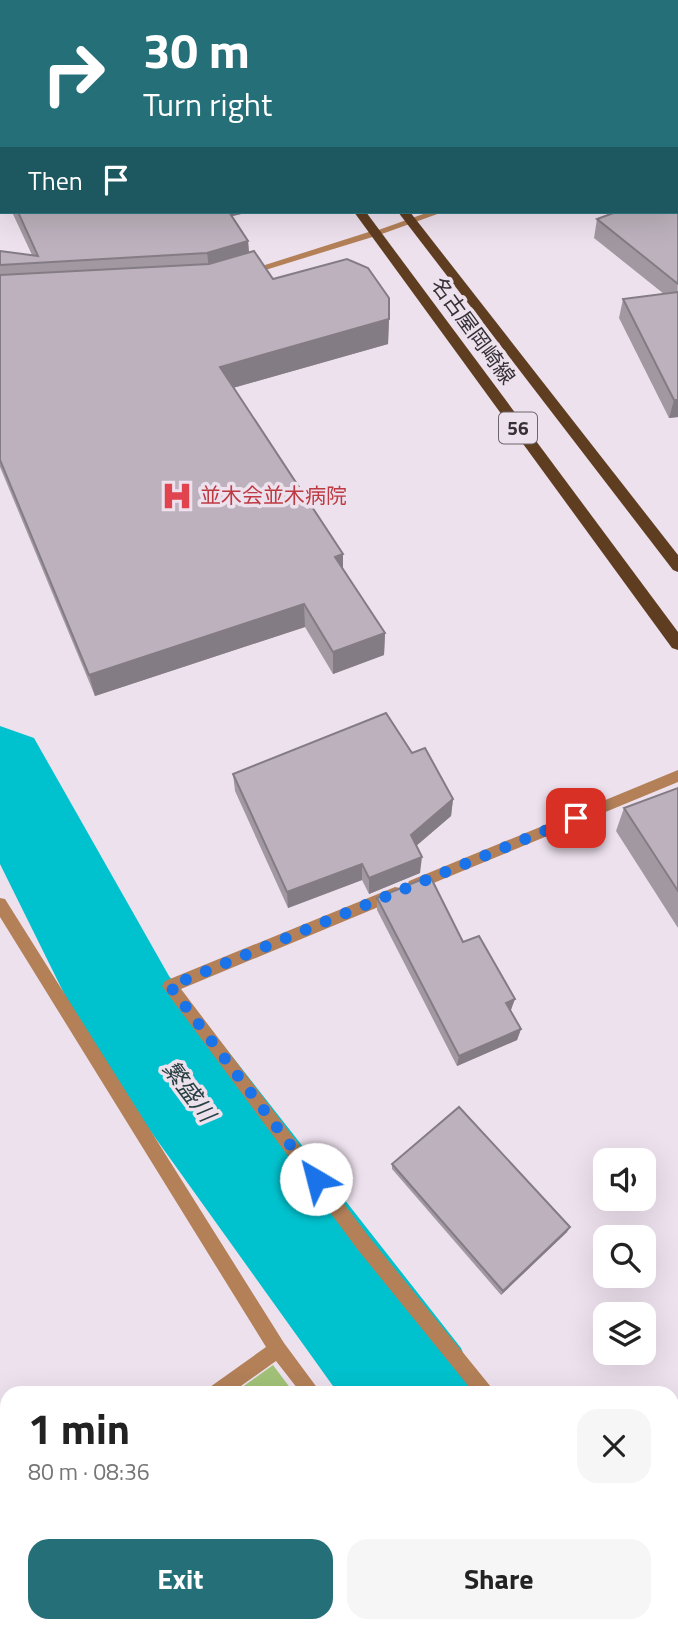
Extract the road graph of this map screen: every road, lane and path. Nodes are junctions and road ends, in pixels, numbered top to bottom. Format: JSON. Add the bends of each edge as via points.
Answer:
{"nodes":[{"id":1,"x":361,"y":214,"type":"edge"},
{"id":2,"x":426,"y":214,"type":"edge"},
{"id":3,"x":408,"y":217,"type":"edge"},
{"id":4,"x":375,"y":233,"type":"junction"},
{"id":5,"x":237,"y":275,"type":"edge"},
{"id":6,"x":678,"y":566,"type":"edge"},
{"id":7,"x":678,"y":644,"type":"edge"},
{"id":8,"x":678,"y":776,"type":"edge"},
{"id":9,"x":0,"y":904,"type":"edge"},
{"id":10,"x":278,"y":1349,"type":"junction"},
{"id":11,"x":225,"y":1386,"type":"edge"},
{"id":12,"x":307,"y":1386,"type":"edge"},
{"id":13,"x":479,"y":1386,"type":"edge"}],
"edges":[{"from":1,"to":4,"type":"main road","name":"名古屋岡崎線","number":"56"},
{"from":2,"to":3,"type":"street"},
{"from":3,"to":4,"type":"street"},
{"from":3,"to":6,"type":"main road","name":"名古屋岡崎線","number":"56"},
{"from":4,"to":5,"type":"street"},
{"from":4,"to":7,"type":"main road","name":"名古屋岡崎線","number":"56"},
{"from":8,"to":13,"type":"street","via":[[170,986],[364,1244]]},
{"from":9,"to":10,"type":"street"},
{"from":10,"to":11,"type":"street"},
{"from":10,"to":12,"type":"street"}]}
